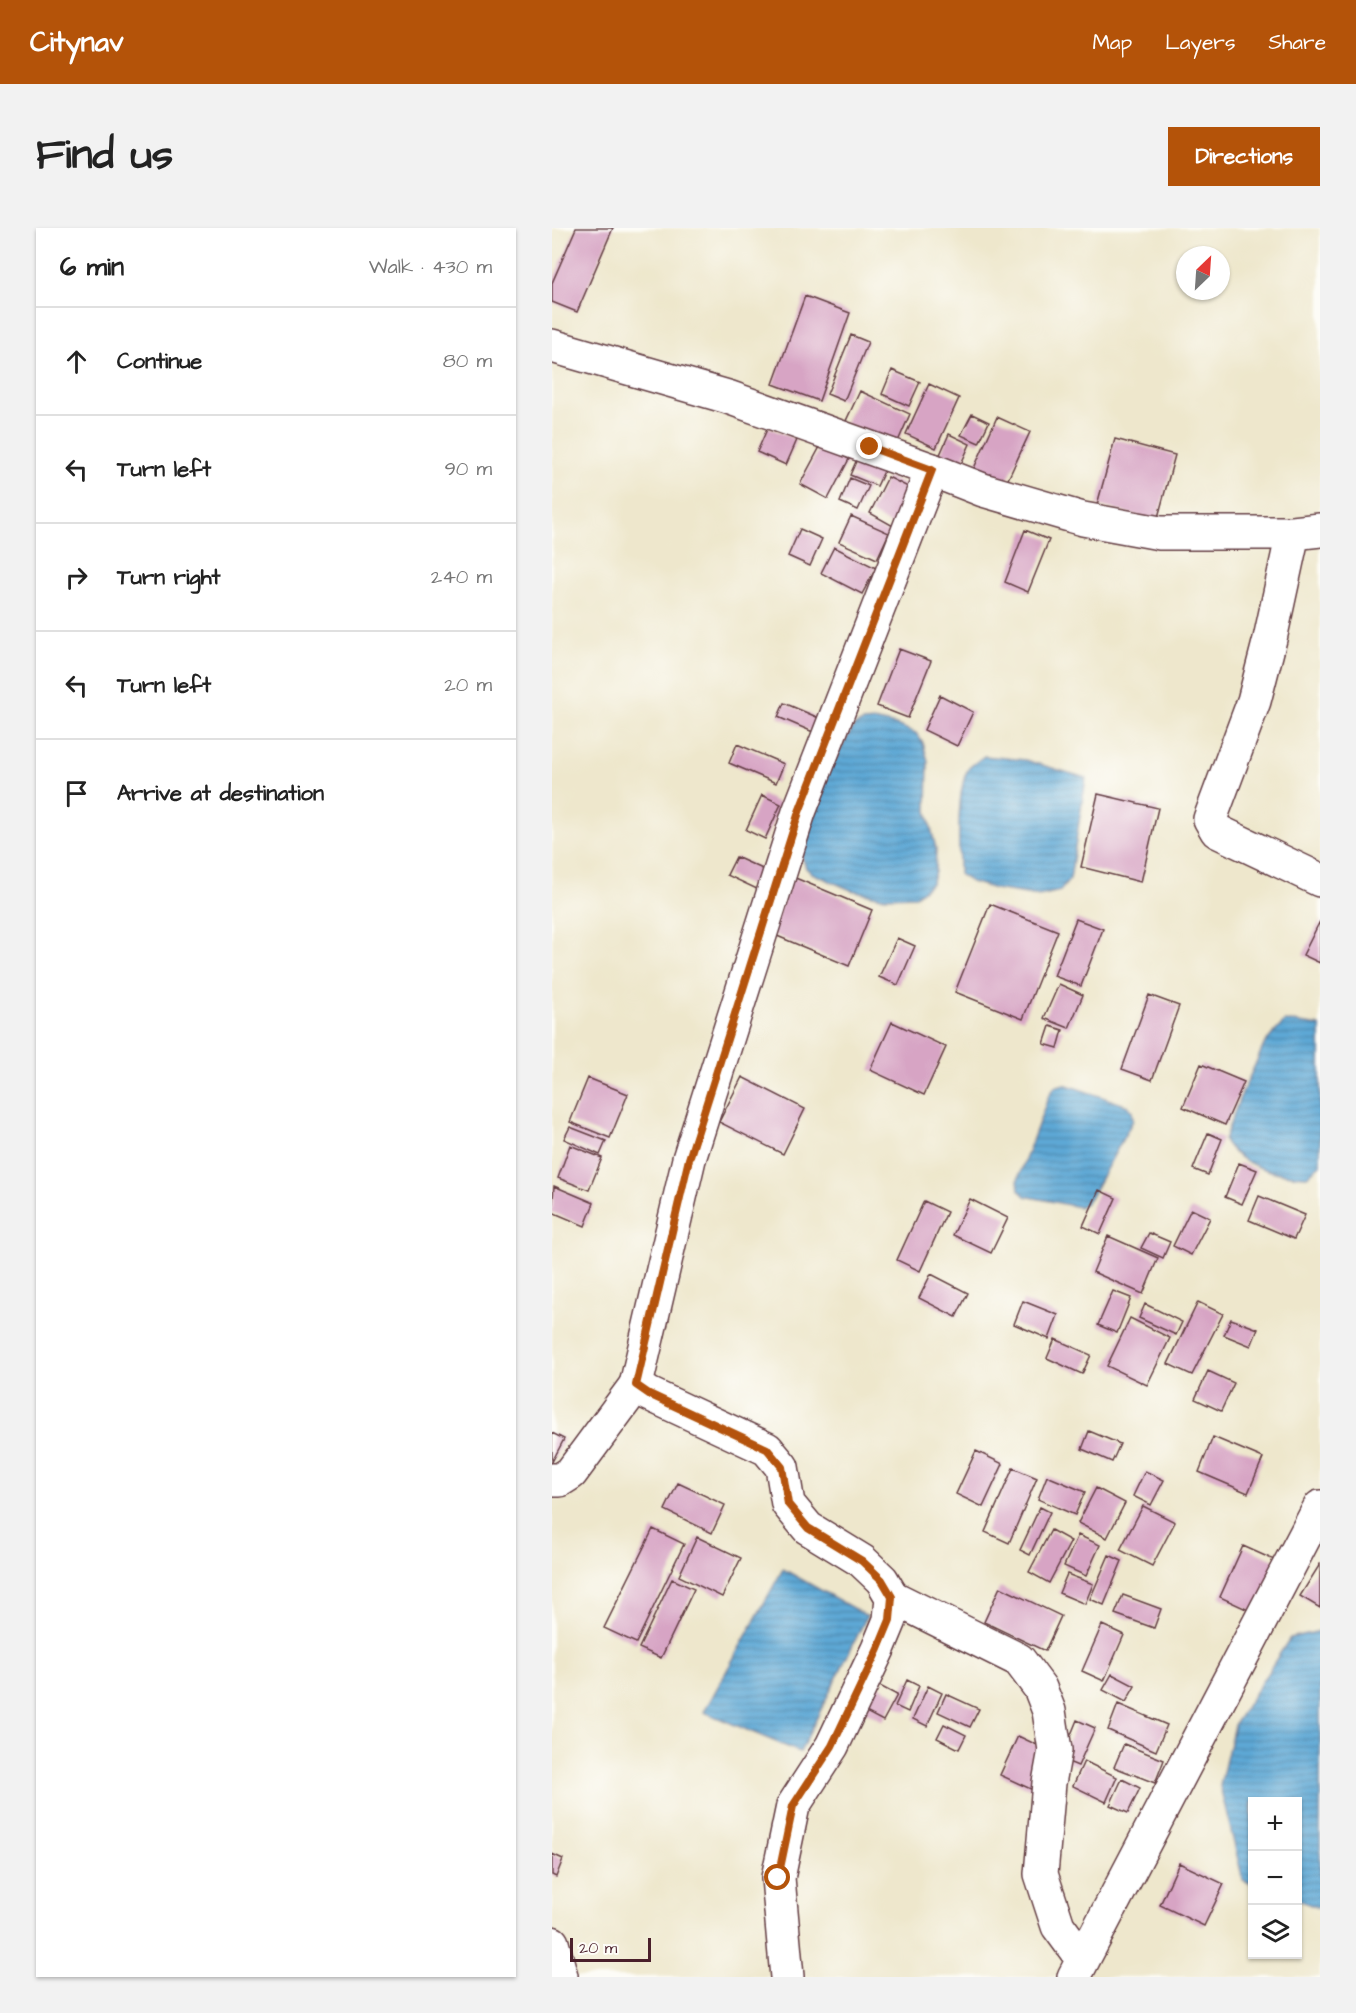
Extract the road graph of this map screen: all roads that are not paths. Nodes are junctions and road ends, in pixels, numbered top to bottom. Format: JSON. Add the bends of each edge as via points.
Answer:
{"nodes":[{"id":1,"x":552,"y":346,"type":"edge"},
{"id":2,"x":932,"y":470,"type":"junction"},
{"id":3,"x":1306,"y":531,"type":"edge"},
{"id":4,"x":1320,"y":880,"type":"edge"},
{"id":5,"x":636,"y":1385,"type":"junction"},
{"id":6,"x":552,"y":1480,"type":"edge"},
{"id":7,"x":1320,"y":1507,"type":"edge"},
{"id":8,"x":892,"y":1597,"type":"junction"},
{"id":9,"x":552,"y":1943,"type":"edge"},
{"id":10,"x":1079,"y":1968,"type":"edge"},
{"id":11,"x":562,"y":1977,"type":"edge"},
{"id":12,"x":787,"y":1977,"type":"edge"}],
"edges":[{"from":1,"to":2,"type":"main road","via":[[728,397]]},
{"from":2,"to":3,"type":"main road","via":[[983,490],[1083,519],[1160,533]]},
{"from":2,"to":5,"type":"main road","via":[[799,812],[689,1159]]},
{"from":3,"to":4,"type":"main road","via":[[1254,701],[1210,819],[1217,831]]},
{"from":5,"to":6,"type":"main road","via":[[571,1473]]},
{"from":5,"to":8,"type":"main road","via":[[767,1449],[782,1467],[788,1504],[808,1528],[862,1561],[882,1580]]},
{"from":7,"to":10,"type":"main road"},
{"from":8,"to":10,"type":"main road","via":[[1019,1660],[1040,1688],[1049,1711],[1055,1750],[1041,1874],[1058,1926]]},
{"from":8,"to":12,"type":"main road","via":[[890,1620],[832,1746],[793,1806],[778,1878]]},
{"from":9,"to":11,"type":"main road"}]}
